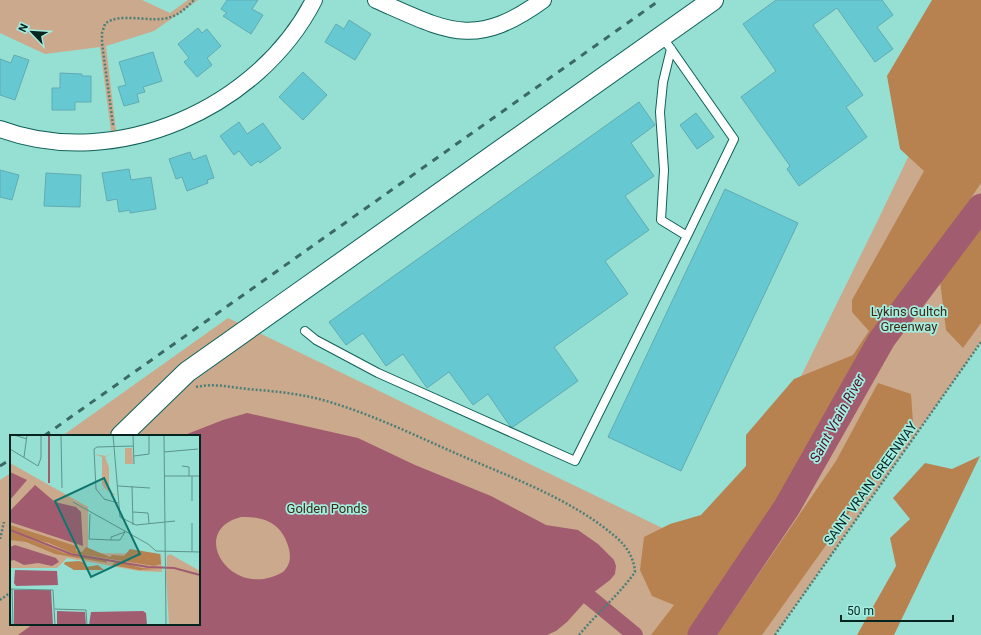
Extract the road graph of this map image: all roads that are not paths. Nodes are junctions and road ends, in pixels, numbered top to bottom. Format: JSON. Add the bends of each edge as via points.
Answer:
{"nodes":[{"id":1,"x":314,"y":0,"type":"edge"},
{"id":2,"x":376,"y":0,"type":"edge"},
{"id":3,"x":543,"y":0,"type":"edge"},
{"id":4,"x":713,"y":0,"type":"edge"},
{"id":5,"x":666,"y":42,"type":"junction"},
{"id":6,"x":0,"y":129,"type":"edge"},
{"id":7,"x":687,"y":236,"type":"junction"},
{"id":8,"x":305,"y":331,"type":"dead end"},
{"id":9,"x":122,"y":435,"type":"edge"}],
"edges":[{"from":1,"to":6,"type":"street","via":[[274,56],[231,93],[193,115],[156,129],[116,139],[78,142],[47,140]]},
{"from":2,"to":3,"type":"street","via":[[436,26],[468,31],[502,25]]},
{"from":4,"to":5,"type":"street"},
{"from":5,"to":7,"type":"lane","via":[[660,112],[664,170],[661,220]]},
{"from":5,"to":7,"type":"lane","via":[[734,139]]},
{"from":5,"to":9,"type":"street","via":[[187,372]]},
{"from":7,"to":8,"type":"lane","via":[[575,461],[378,373],[316,340]]}]}
